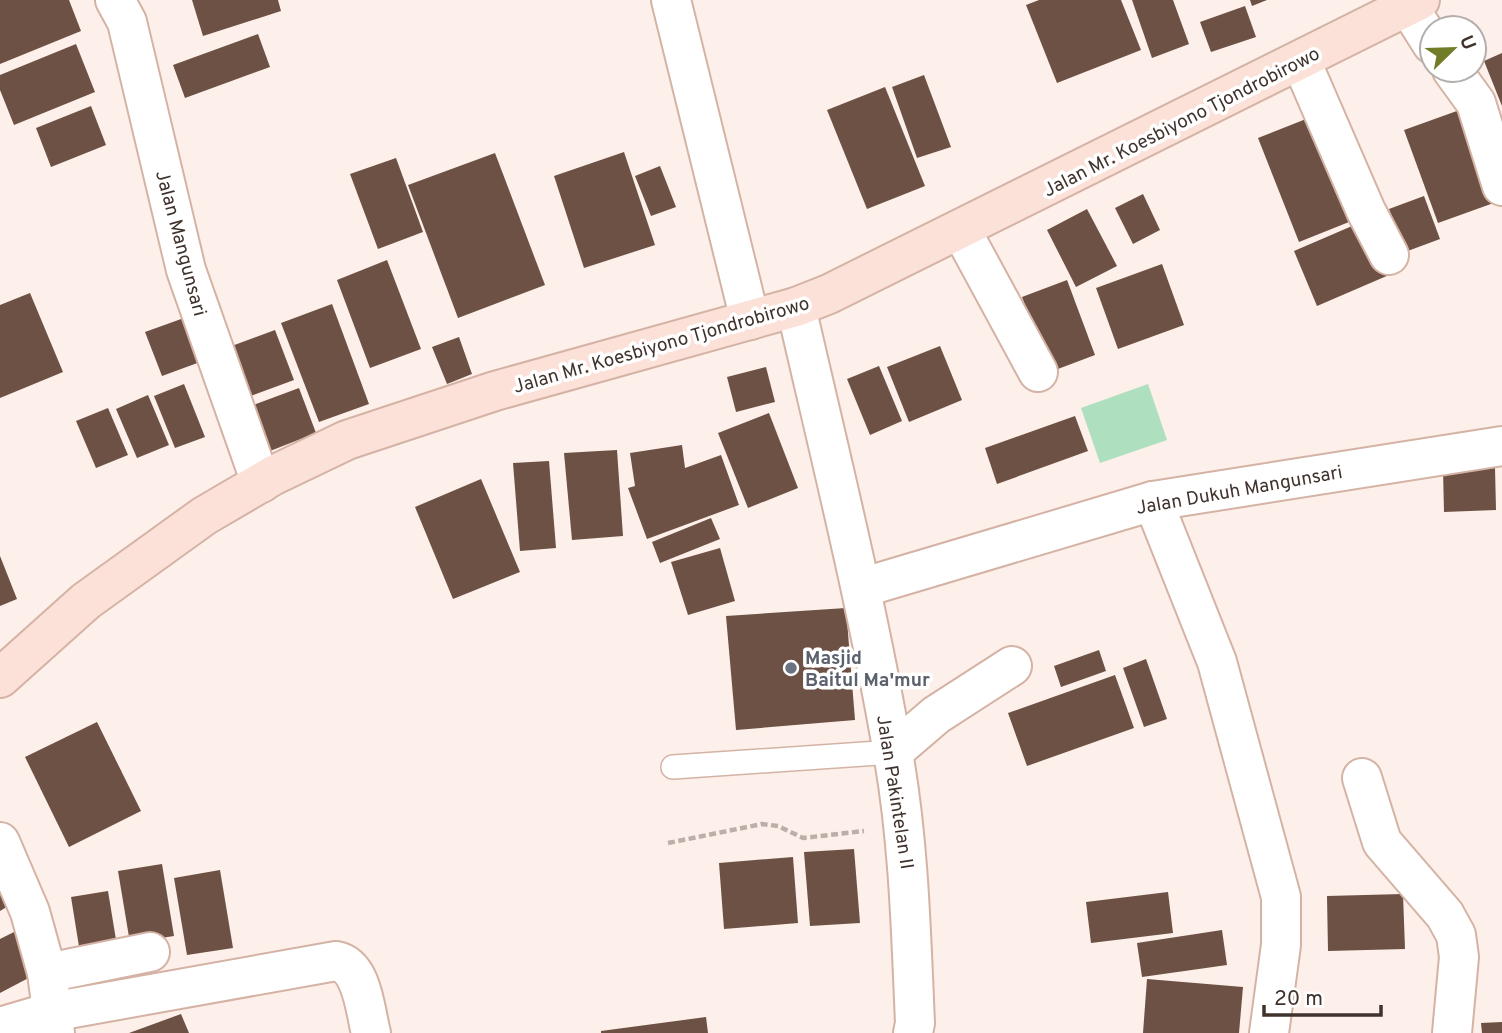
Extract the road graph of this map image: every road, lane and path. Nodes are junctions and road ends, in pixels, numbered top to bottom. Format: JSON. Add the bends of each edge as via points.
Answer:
{"nodes":[{"id":1,"x":115,"y":0,"type":"edge"},
{"id":2,"x":671,"y":0,"type":"edge"},
{"id":3,"x":1414,"y":3,"type":"edge"},
{"id":4,"x":1301,"y":61,"type":"junction"},
{"id":5,"x":1462,"y":84,"type":"edge"},
{"id":6,"x":1502,"y":186,"type":"edge"},
{"id":7,"x":961,"y":230,"type":"junction"},
{"id":8,"x":1389,"y":255,"type":"dead end"},
{"id":9,"x":796,"y":307,"type":"junction"},
{"id":10,"x":750,"y":320,"type":"junction"},
{"id":11,"x":1038,"y":372,"type":"dead end"},
{"id":12,"x":1502,"y":446,"type":"edge"},
{"id":13,"x":261,"y":484,"type":"junction"},
{"id":14,"x":1153,"y":501,"type":"junction"},
{"id":15,"x":861,"y":588,"type":"junction"},
{"id":16,"x":1012,"y":666,"type":"dead end"},
{"id":17,"x":0,"y":678,"type":"edge"},
{"id":18,"x":893,"y":752,"type":"junction"},
{"id":19,"x":673,"y":767,"type":"dead end"},
{"id":20,"x":1362,"y":778,"type":"dead end"},
{"id":21,"x":903,"y":827,"type":"junction"},
{"id":22,"x":0,"y":842,"type":"edge"},
{"id":23,"x":668,"y":843,"type":"dead end"},
{"id":24,"x":149,"y":951,"type":"dead end"},
{"id":25,"x":47,"y":973,"type":"junction"},
{"id":26,"x":53,"y":1023,"type":"edge"},
{"id":27,"x":0,"y":1027,"type":"edge"},
{"id":28,"x":371,"y":1033,"type":"edge"},
{"id":29,"x":913,"y":1033,"type":"edge"},
{"id":30,"x":1269,"y":1033,"type":"edge"},
{"id":31,"x":1452,"y":1033,"type":"edge"}],
"edges":[{"from":1,"to":13,"type":"street","name":"Jalan Mangunsari","via":[[127,22],[186,270]]},
{"from":2,"to":10,"type":"street"},
{"from":3,"to":4,"type":"main road","name":"Jalan Mr. Koesbiyono Tjondrobirowo"},
{"from":4,"to":7,"type":"main road","name":"Jalan Mr. Koesbiyono Tjondrobirowo"},
{"from":4,"to":8,"type":"street"},
{"from":5,"to":6,"type":"street","via":[[1476,103]]},
{"from":7,"to":9,"type":"main road","name":"Jalan Mr. Koesbiyono Tjondrobirowo"},
{"from":7,"to":11,"type":"street"},
{"from":9,"to":10,"type":"main road","name":"Jalan Mr. Koesbiyono Tjondrobirowo"},
{"from":9,"to":15,"type":"street","name":"Jalan Pakintelan II"},
{"from":10,"to":13,"type":"main road","name":"Jalan Mr. Koesbiyono Tjondrobirowo","via":[[495,391],[347,440]]},
{"from":12,"to":14,"type":"street","name":"Jalan Dukuh Mangunsari"},
{"from":13,"to":17,"type":"main road","name":"Jalan Mr. Koesbiyono Tjondrobirowo","via":[[204,516],[86,601]]},
{"from":14,"to":15,"type":"street","name":"Jalan Dukuh Mangunsari"},
{"from":14,"to":30,"type":"street","via":[[1217,662],[1281,897],[1281,945]]},
{"from":15,"to":18,"type":"street","name":"Jalan Pakintelan II"},
{"from":16,"to":18,"type":"street","via":[[936,715]]},
{"from":18,"to":19,"type":"lane"},
{"from":18,"to":21,"type":"street","name":"Jalan Pakintelan II"},
{"from":20,"to":31,"type":"street","via":[[1382,842],[1445,915],[1456,935],[1459,957]]},
{"from":21,"to":23,"type":"path","via":[[803,838],[762,824]]},
{"from":21,"to":29,"type":"street","name":"Jalan Pakintelan II"},
{"from":22,"to":25,"type":"street","via":[[30,912]]},
{"from":24,"to":25,"type":"street"},
{"from":25,"to":26,"type":"street"},
{"from":26,"to":27,"type":"street"},
{"from":26,"to":28,"type":"street","via":[[336,961],[348,965],[357,978]]}]}
